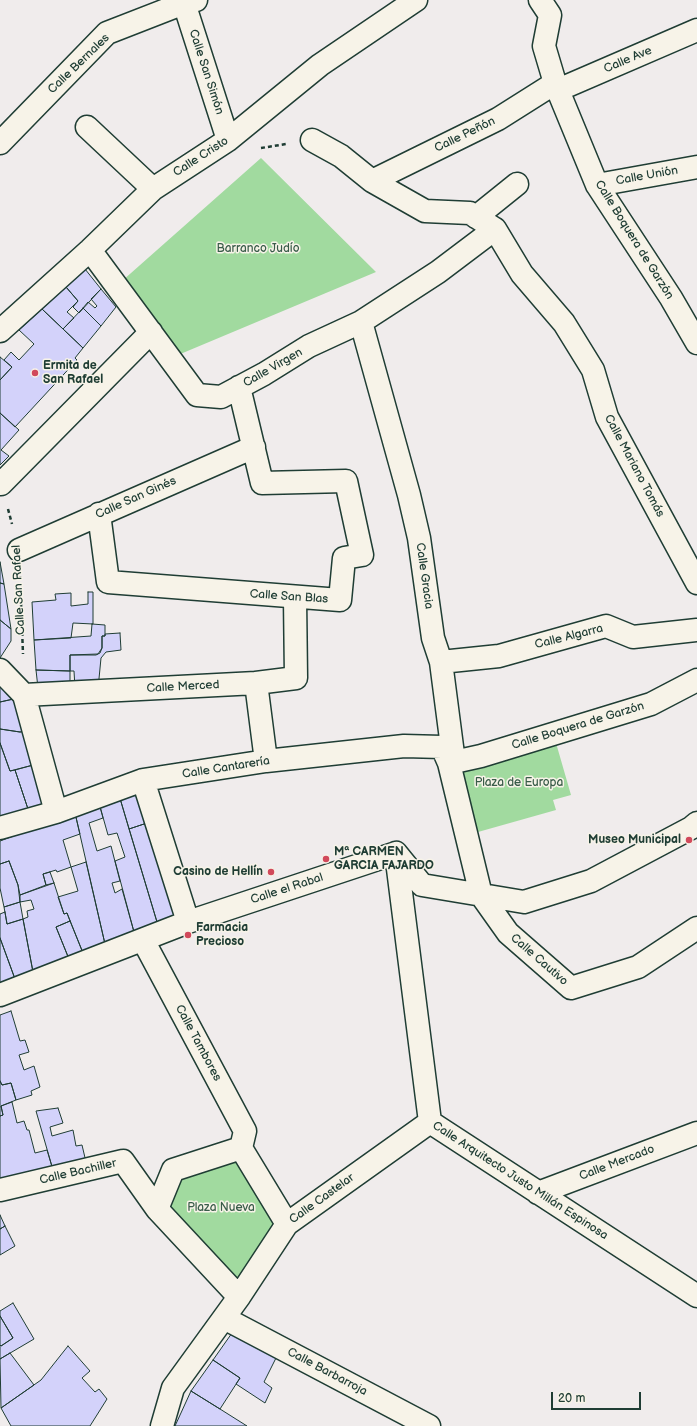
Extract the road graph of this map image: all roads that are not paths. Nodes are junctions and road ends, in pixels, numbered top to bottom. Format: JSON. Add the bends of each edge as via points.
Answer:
{"nodes":[{"id":1,"x":416,"y":0,"type":"edge"},
{"id":2,"x":540,"y":0,"type":"edge"},
{"id":3,"x":190,"y":2,"type":"edge"},
{"id":4,"x":697,"y":30,"type":"edge"},
{"id":5,"x":557,"y":86,"type":"junction"},
{"id":6,"x":87,"y":127,"type":"dead end"},
{"id":7,"x":228,"y":140,"type":"junction"},
{"id":8,"x":312,"y":140,"type":"road end"},
{"id":9,"x":0,"y":143,"type":"edge"},
{"id":10,"x":697,"y":167,"type":"edge"},
{"id":11,"x":372,"y":181,"type":"junction"},
{"id":12,"x":517,"y":184,"type":"dead end"},
{"id":13,"x":597,"y":185,"type":"junction"},
{"id":14,"x":153,"y":189,"type":"junction"},
{"id":15,"x":476,"y":217,"type":"junction"},
{"id":16,"x":495,"y":228,"type":"junction"},
{"id":17,"x":90,"y":250,"type":"junction"},
{"id":18,"x":361,"y":322,"type":"junction"},
{"id":19,"x":0,"y":331,"type":"edge"},
{"id":20,"x":151,"y":332,"type":"junction"},
{"id":21,"x":697,"y":343,"type":"edge"},
{"id":22,"x":239,"y":387,"type":"junction"},
{"id":23,"x":254,"y":447,"type":"junction"},
{"id":24,"x":1,"y":484,"type":"road end"},
{"id":25,"x":99,"y":514,"type":"junction"},
{"id":26,"x":20,"y":550,"type":"road end"},
{"id":27,"x":697,"y":583,"type":"edge"},
{"id":28,"x":295,"y":598,"type":"junction"},
{"id":29,"x":697,"y":630,"type":"edge"},
{"id":30,"x":441,"y":662,"type":"junction"},
{"id":31,"x":0,"y":670,"type":"edge"},
{"id":32,"x":697,"y":680,"type":"edge"},
{"id":33,"x":256,"y":683,"type":"junction"},
{"id":34,"x":24,"y":695,"type":"junction"},
{"id":35,"x":266,"y":761,"type":"junction"},
{"id":36,"x":452,"y":762,"type":"junction"},
{"id":37,"x":143,"y":780,"type":"junction"},
{"id":38,"x":56,"y":812,"type":"junction"},
{"id":39,"x":697,"y":823,"type":"edge"},
{"id":40,"x":0,"y":828,"type":"edge"},
{"id":41,"x":396,"y":853,"type":"junction"},
{"id":42,"x":481,"y":895,"type":"junction"},
{"id":43,"x":188,"y":922,"type":"junction"},
{"id":44,"x":697,"y":928,"type":"edge"},
{"id":45,"x":143,"y":940,"type":"junction"},
{"id":46,"x":0,"y":995,"type":"edge"},
{"id":47,"x":430,"y":1122,"type":"junction"},
{"id":48,"x":697,"y":1133,"type":"edge"},
{"id":49,"x":241,"y":1148,"type":"junction"},
{"id":50,"x":0,"y":1190,"type":"edge"},
{"id":51,"x":538,"y":1193,"type":"junction"},
{"id":52,"x":157,"y":1209,"type":"junction"},
{"id":53,"x":287,"y":1224,"type":"junction"},
{"id":54,"x":697,"y":1296,"type":"edge"},
{"id":55,"x":239,"y":1297,"type":"junction"},
{"id":56,"x":224,"y":1318,"type":"junction"},
{"id":57,"x":162,"y":1426,"type":"edge"},
{"id":58,"x":429,"y":1426,"type":"edge"}],
"edges":[{"from":1,"to":7,"type":"street","name":"Calle Cristo","via":[[320,65]]},
{"from":2,"to":5,"type":"street","name":"Calle Boquera de Garzón","via":[[550,16],[544,46]]},
{"from":3,"to":7,"type":"street","name":"Calle San Simón"},
{"from":3,"to":9,"type":"street","name":"Calle Bernales","via":[[107,33]]},
{"from":4,"to":5,"type":"street","name":"Calle Ave"},
{"from":5,"to":11,"type":"street","name":"Calle Peñón","via":[[498,119]]},
{"from":5,"to":13,"type":"street","name":"Calle Boquera de Garzón"},
{"from":6,"to":14,"type":"street"},
{"from":7,"to":14,"type":"street","name":"Calle Cristo"},
{"from":8,"to":11,"type":"street","via":[[341,156]]},
{"from":10,"to":13,"type":"street","name":"Calle Unión"},
{"from":11,"to":15,"type":"street","via":[[425,211],[470,213]]},
{"from":12,"to":15,"type":"street"},
{"from":13,"to":21,"type":"street","name":"Calle Boquera de Garzón","via":[[671,298]]},
{"from":14,"to":17,"type":"street","name":"Calle Cristo"},
{"from":15,"to":16,"type":"street"},
{"from":16,"to":18,"type":"street","name":"Calle Virgen","via":[[438,272]]},
{"from":16,"to":27,"type":"street","name":"Calle Mariano Tomás","via":[[522,274],[564,323],[593,370],[607,417]]},
{"from":17,"to":19,"type":"street","name":"Calle Cristo"},
{"from":17,"to":20,"type":"street","name":"Calle Virgen"},
{"from":18,"to":22,"type":"street","name":"Calle Virgen","via":[[309,346]]},
{"from":18,"to":30,"type":"street","name":"Calle Gracia","via":[[409,495],[419,538],[433,638]]},
{"from":20,"to":22,"type":"street","name":"Calle Virgen","via":[[197,395],[221,397]]},
{"from":20,"to":24,"type":"street"},
{"from":22,"to":23,"type":"street","name":"Calle San Blas"},
{"from":23,"to":25,"type":"street","name":"Calle San Ginés"},
{"from":23,"to":28,"type":"street","name":"Calle San Blas","via":[[262,483],[346,481],[362,555],[344,558],[340,600]]},
{"from":25,"to":26,"type":"street","name":"Calle San Ginés"},
{"from":25,"to":28,"type":"street","name":"Calle San Blas","via":[[108,582]]},
{"from":28,"to":33,"type":"street","name":"Calle Merced","via":[[296,678]]},
{"from":29,"to":30,"type":"street","name":"Calle Algarra","via":[[633,637],[606,626],[499,656]]},
{"from":30,"to":36,"type":"street","name":"Calle Gracia"},
{"from":31,"to":34,"type":"street"},
{"from":32,"to":36,"type":"street","name":"Calle Boquera de Garzón","via":[[651,704],[481,756]]},
{"from":33,"to":34,"type":"street","name":"Calle Merced"},
{"from":33,"to":35,"type":"street"},
{"from":34,"to":38,"type":"street"},
{"from":35,"to":36,"type":"street","name":"Calle Cantarería","via":[[404,746],[442,747]]},
{"from":35,"to":37,"type":"street","name":"Calle Cantarería"},
{"from":36,"to":42,"type":"street","name":"Calle Gracia"},
{"from":37,"to":38,"type":"street","name":"Calle Cantarería"},
{"from":37,"to":43,"type":"street"},
{"from":38,"to":40,"type":"street","name":"Calle Cantarería"},
{"from":39,"to":42,"type":"street","via":[[591,881],[524,902]]},
{"from":41,"to":42,"type":"street","via":[[422,885]]},
{"from":41,"to":43,"type":"street","name":"Calle el Rabal"},
{"from":41,"to":47,"type":"street","name":"Calle Arquitecto Justo Millán Espinosa"},
{"from":42,"to":44,"type":"street","name":"Calle Cautivo","via":[[508,933],[571,988],[638,967]]},
{"from":43,"to":45,"type":"street","name":"Calle el Rabal"},
{"from":45,"to":46,"type":"street","name":"Calle el Rabal"},
{"from":45,"to":49,"type":"street","name":"Calle Tambores","via":[[245,1131]]},
{"from":47,"to":51,"type":"street","name":"Calle Arquitecto Justo Millán Espinosa"},
{"from":47,"to":53,"type":"street","name":"Calle Castelar"},
{"from":48,"to":51,"type":"street","name":"Calle Mercado"},
{"from":49,"to":52,"type":"street","via":[[173,1170]]},
{"from":49,"to":53,"type":"street"},
{"from":50,"to":52,"type":"street","name":"Calle Bachiller","via":[[123,1161]]},
{"from":51,"to":54,"type":"street","name":"Calle Arquitecto Justo Millán Espinosa"},
{"from":52,"to":55,"type":"street"},
{"from":53,"to":55,"type":"street","name":"Calle Castelar"},
{"from":55,"to":56,"type":"street","name":"Calle Castelar"},
{"from":56,"to":57,"type":"street","name":"Calle Castelar","via":[[173,1388]]},
{"from":56,"to":58,"type":"street","name":"Calle Barbarroja"}]}
